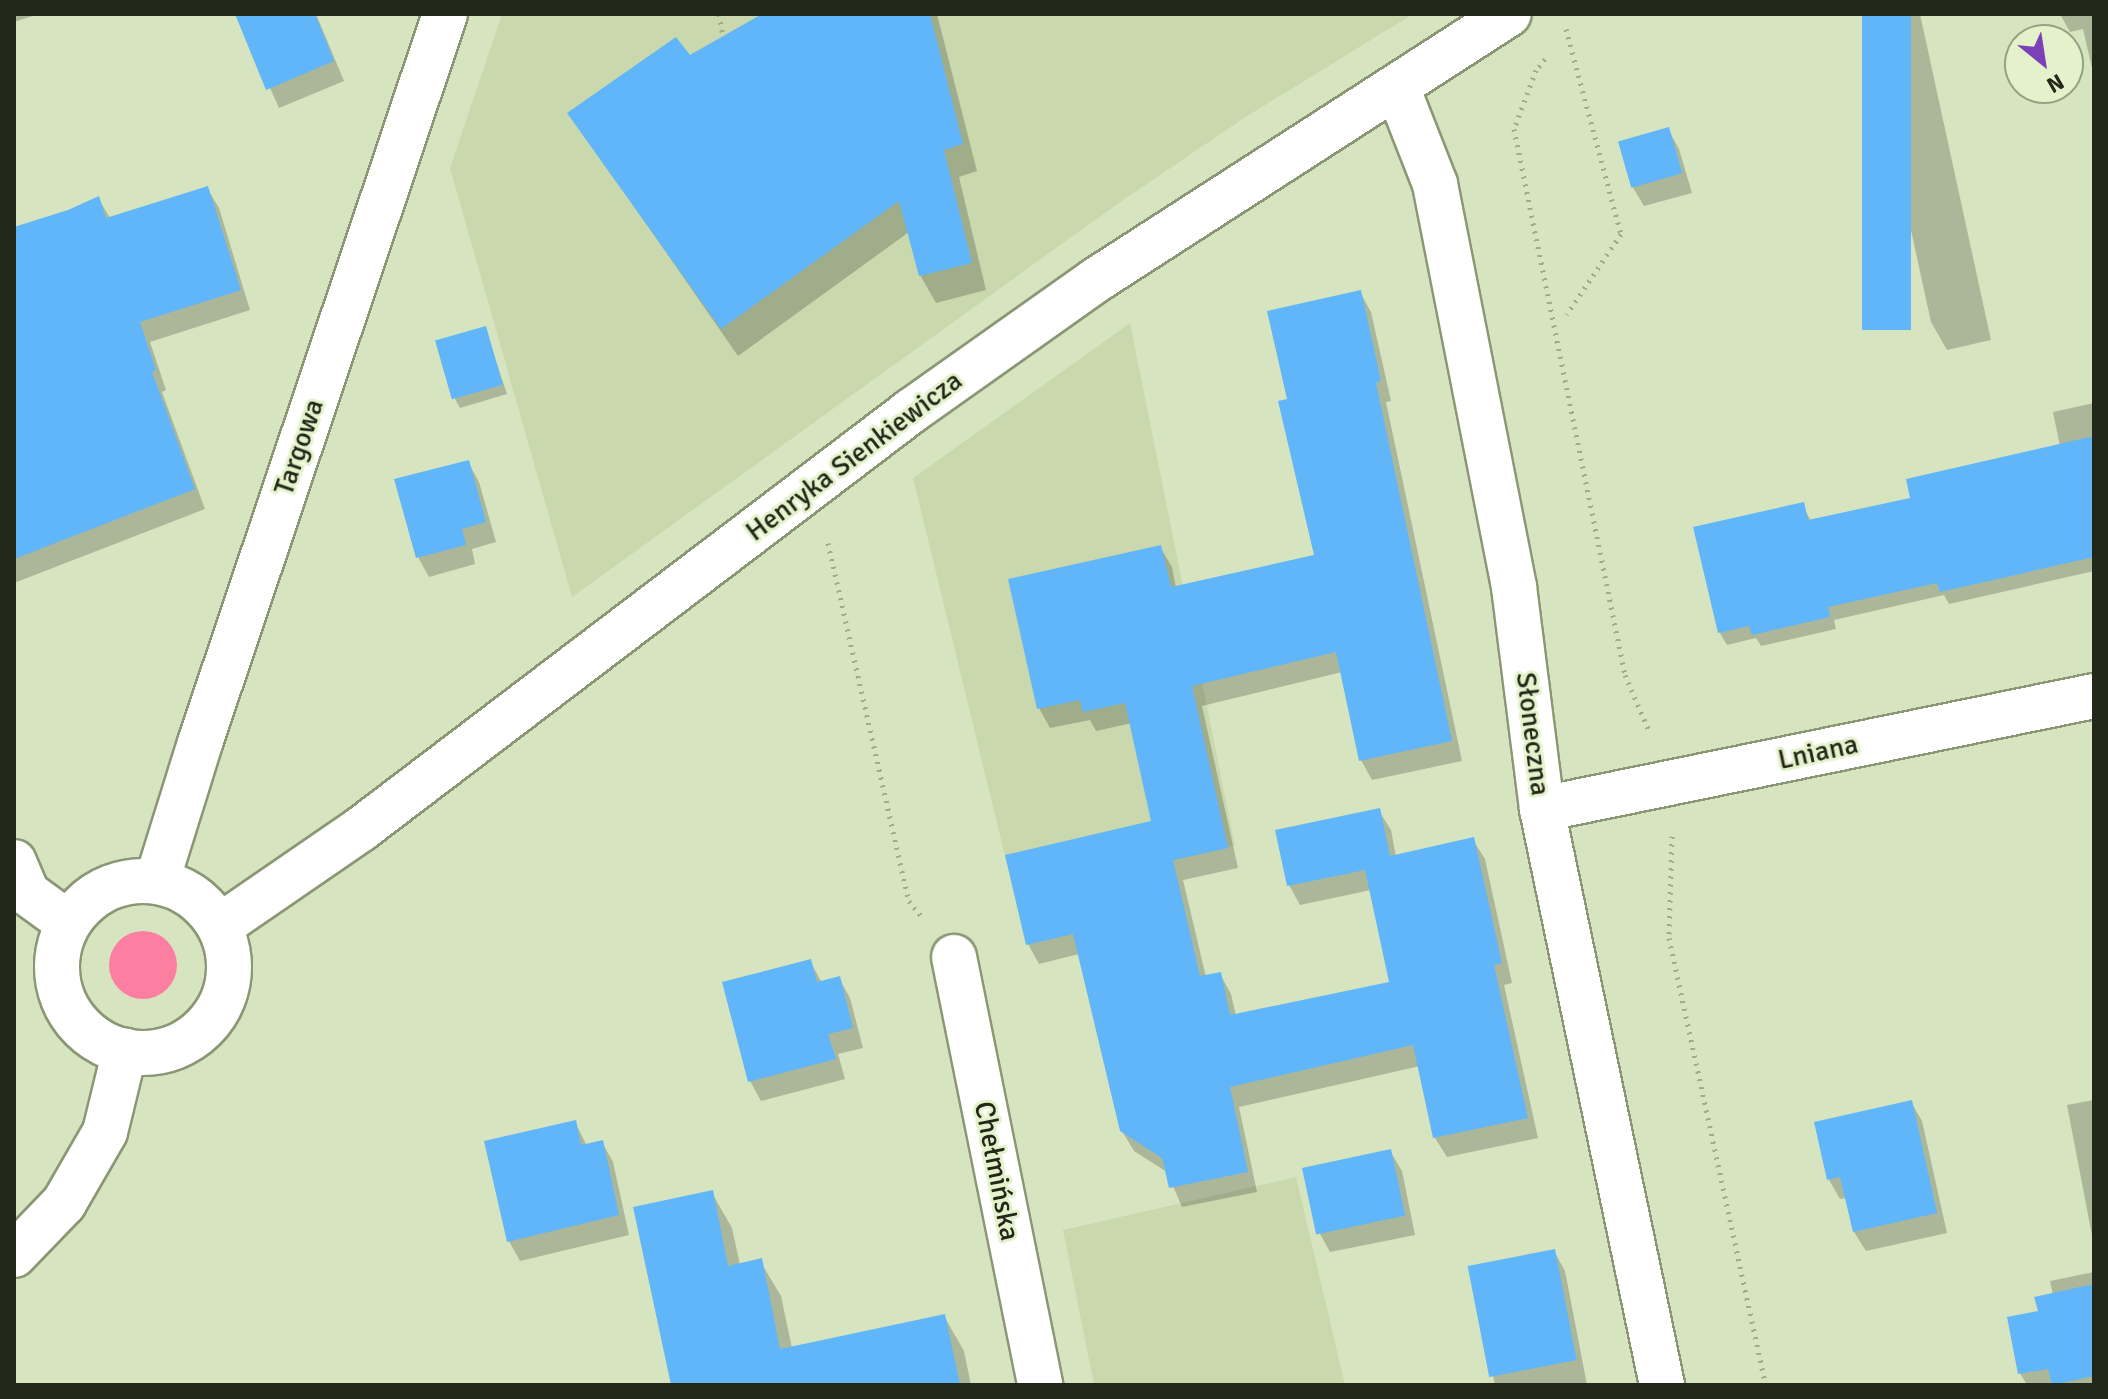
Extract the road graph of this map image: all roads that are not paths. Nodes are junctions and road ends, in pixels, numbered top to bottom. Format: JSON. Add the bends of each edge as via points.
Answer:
{"nodes":[{"id":1,"x":443,"y":14,"type":"edge"},
{"id":2,"x":1509,"y":14,"type":"edge"},
{"id":3,"x":1397,"y":87,"type":"junction"},
{"id":4,"x":2094,"y":696,"type":"edge"},
{"id":5,"x":1542,"y":809,"type":"junction"},
{"id":6,"x":14,"y":862,"type":"edge"},
{"id":7,"x":157,"y":881,"type":"junction"},
{"id":8,"x":68,"y":923,"type":"junction"},
{"id":9,"x":220,"y":926,"type":"junction"},
{"id":10,"x":954,"y":957,"type":"road end"},
{"id":11,"x":125,"y":1050,"type":"junction"},
{"id":12,"x":14,"y":1255,"type":"edge"},
{"id":13,"x":1040,"y":1385,"type":"edge"},
{"id":14,"x":1662,"y":1385,"type":"edge"}],
"edges":[{"from":1,"to":7,"type":"street","name":"Targowa"},
{"from":2,"to":3,"type":"street","name":"Henryka Sienkiewicza"},
{"from":3,"to":5,"type":"street","name":"Słoneczna","via":[[1435,184],[1514,587]]},
{"from":3,"to":9,"type":"street","name":"Henryka Sienkiewicza","via":[[1096,280],[911,411],[361,829]]},
{"from":4,"to":5,"type":"street","name":"Lniana"},
{"from":5,"to":14,"type":"street","name":"Słoneczna"},
{"from":6,"to":8,"type":"street","via":[[27,893]]},
{"from":7,"to":8,"type":"street","via":[[108,888],[87,901]]},
{"from":7,"to":9,"type":"street","via":[[193,897]]},
{"from":8,"to":11,"type":"street","via":[[56,970],[61,997],[92,1038]]},
{"from":9,"to":11,"type":"street","via":[[229,953],[230,983],[219,1011],[200,1034],[175,1048],[146,1055]]},
{"from":10,"to":13,"type":"street","name":"Chełmińska"},
{"from":11,"to":12,"type":"street","via":[[105,1132],[64,1203]]}]}
